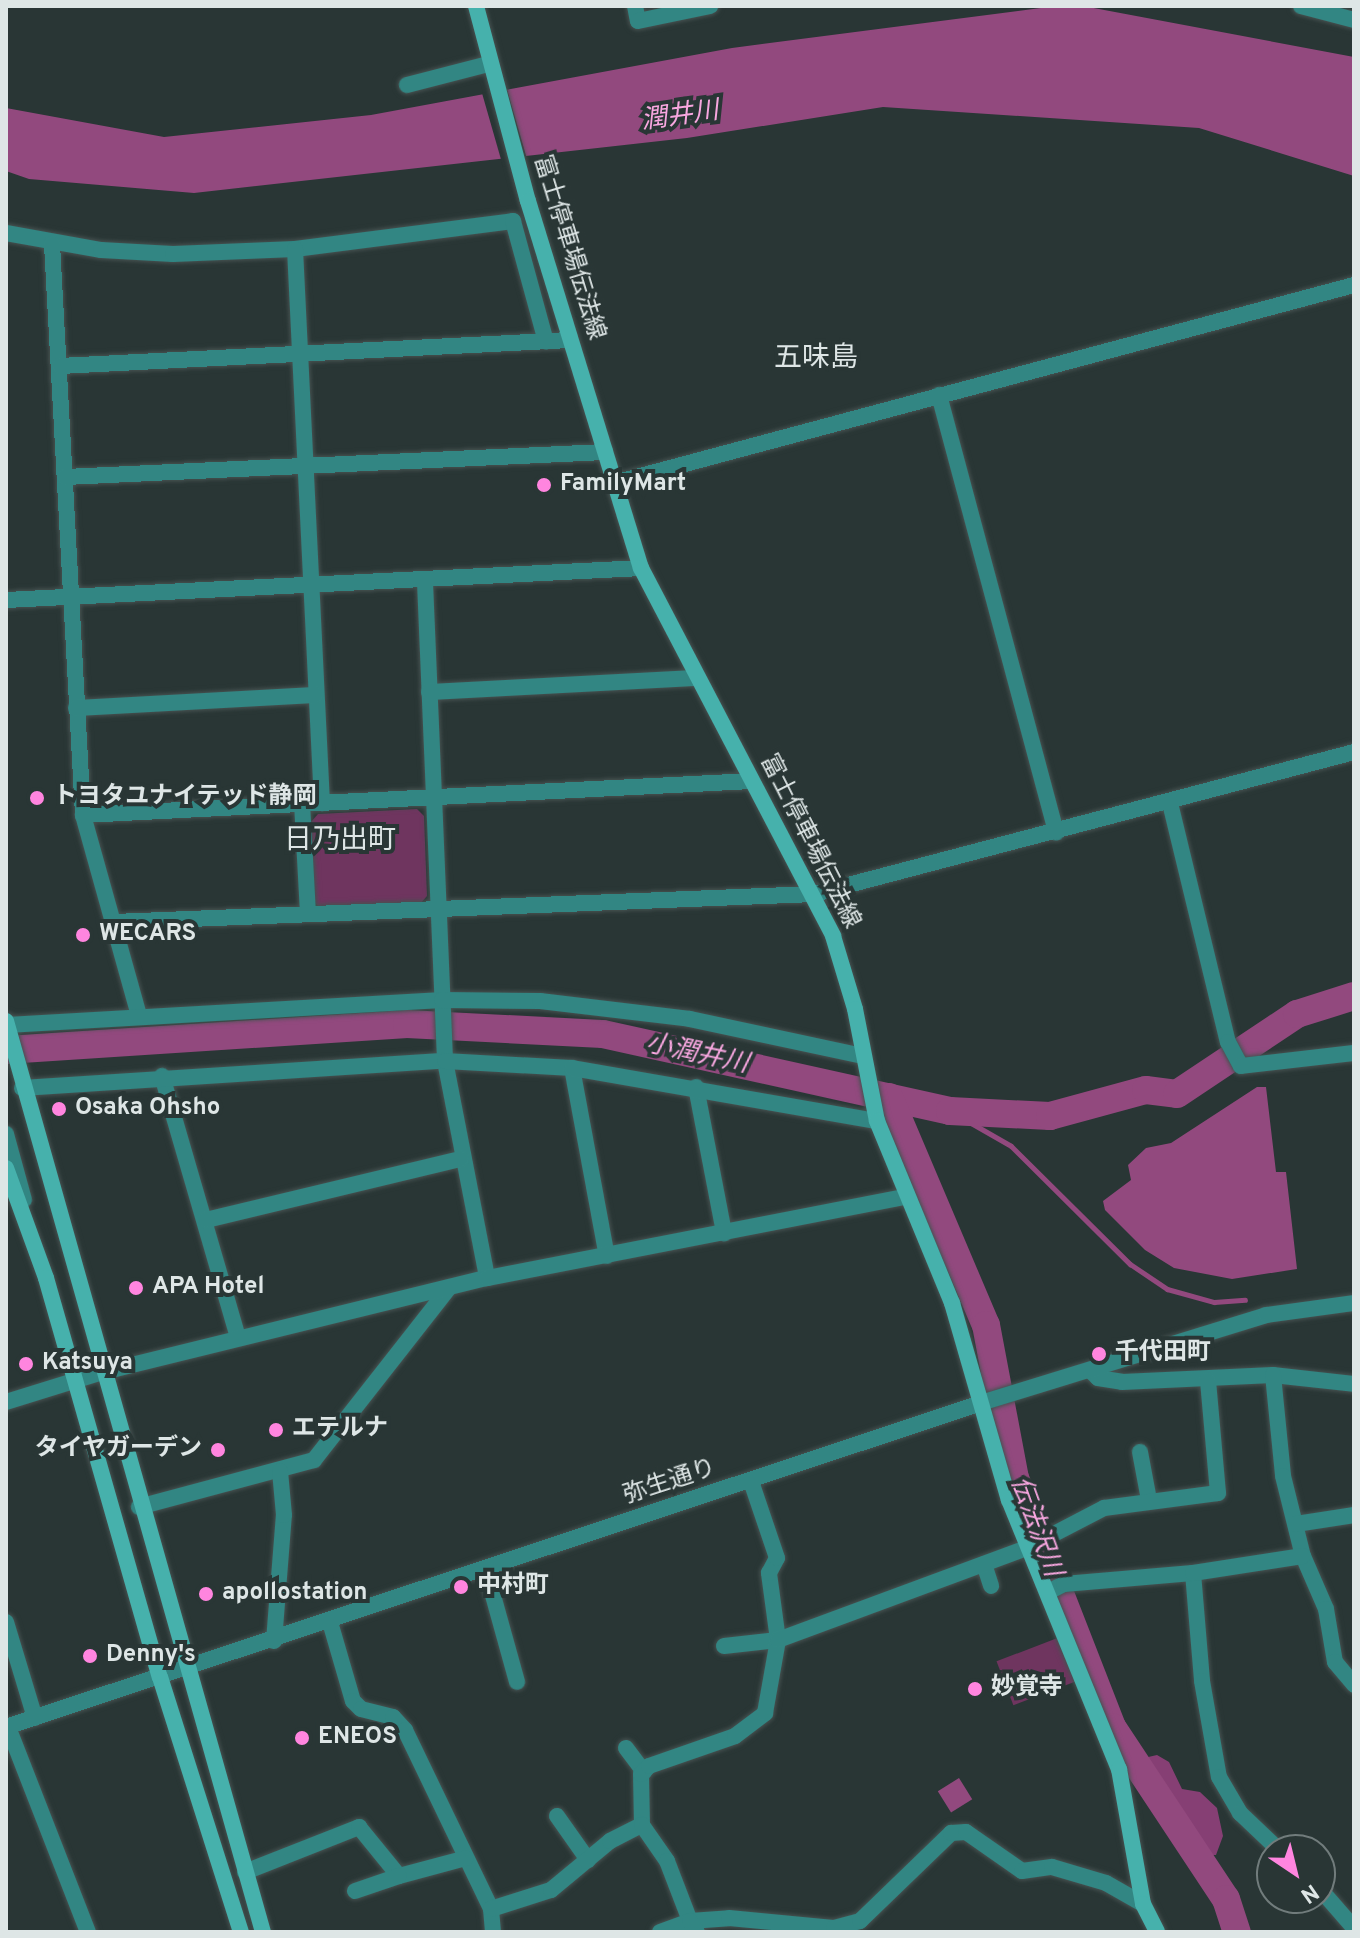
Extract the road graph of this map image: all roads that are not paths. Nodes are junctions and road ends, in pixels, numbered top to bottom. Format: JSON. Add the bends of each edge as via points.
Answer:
{"nodes":[{"id":1,"x":476,"y":6,"type":"edge"},
{"id":2,"x":635,"y":6,"type":"edge"},
{"id":3,"x":710,"y":6,"type":"edge"},
{"id":4,"x":1301,"y":6,"type":"edge"},
{"id":5,"x":1354,"y":20,"type":"edge"},
{"id":6,"x":490,"y":70,"type":"junction"},
{"id":7,"x":407,"y":85,"type":"dead end"},
{"id":8,"x":6,"y":233,"type":"edge"},
{"id":9,"x":52,"y":244,"type":"junction"},
{"id":10,"x":295,"y":249,"type":"junction"},
{"id":11,"x":1354,"y":285,"type":"edge"},
{"id":12,"x":570,"y":340,"type":"junction"},
{"id":13,"x":546,"y":342,"type":"junction"},
{"id":14,"x":303,"y":353,"type":"junction"},
{"id":15,"x":60,"y":366,"type":"junction"},
{"id":16,"x":939,"y":395,"type":"junction"},
{"id":17,"x":605,"y":452,"type":"junction"},
{"id":18,"x":309,"y":465,"type":"junction"},
{"id":19,"x":65,"y":477,"type":"junction"},
{"id":20,"x":614,"y":483,"type":"junction"},
{"id":21,"x":641,"y":568,"type":"junction"},
{"id":22,"x":425,"y":582,"type":"junction"},
{"id":23,"x":313,"y":585,"type":"junction"},
{"id":24,"x":70,"y":598,"type":"junction"},
{"id":25,"x":6,"y":600,"type":"edge"},
{"id":26,"x":696,"y":678,"type":"junction"},
{"id":27,"x":429,"y":692,"type":"junction"},
{"id":28,"x":316,"y":695,"type":"junction"},
{"id":29,"x":76,"y":708,"type":"junction"},
{"id":30,"x":1354,"y":752,"type":"edge"},
{"id":31,"x":751,"y":781,"type":"junction"},
{"id":32,"x":433,"y":799,"type":"junction"},
{"id":33,"x":302,"y":803,"type":"junction"},
{"id":34,"x":322,"y":803,"type":"junction"},
{"id":35,"x":1170,"y":803,"type":"junction"},
{"id":36,"x":83,"y":815,"type":"junction"},
{"id":37,"x":1056,"y":833,"type":"junction"},
{"id":38,"x":814,"y":894,"type":"junction"},
{"id":39,"x":439,"y":908,"type":"junction"},
{"id":40,"x":308,"y":914,"type":"junction"},
{"id":41,"x":114,"y":922,"type":"junction"},
{"id":42,"x":443,"y":1006,"type":"junction"},
{"id":43,"x":139,"y":1016,"type":"junction"},
{"id":44,"x":7,"y":1023,"type":"edge"},
{"id":45,"x":1354,"y":1053,"type":"edge"},
{"id":46,"x":445,"y":1056,"type":"junction"},
{"id":47,"x":863,"y":1056,"type":"junction"},
{"id":48,"x":572,"y":1068,"type":"junction"},
{"id":49,"x":162,"y":1076,"type":"junction"},
{"id":50,"x":696,"y":1087,"type":"junction"},
{"id":51,"x":22,"y":1088,"type":"junction"},
{"id":52,"x":876,"y":1116,"type":"junction"},
{"id":53,"x":6,"y":1134,"type":"edge"},
{"id":54,"x":461,"y":1159,"type":"junction"},
{"id":55,"x":6,"y":1168,"type":"edge"},
{"id":56,"x":907,"y":1196,"type":"junction"},
{"id":57,"x":206,"y":1220,"type":"junction"},
{"id":58,"x":724,"y":1233,"type":"junction"},
{"id":59,"x":607,"y":1256,"type":"junction"},
{"id":60,"x":46,"y":1278,"type":"junction"},
{"id":61,"x":487,"y":1278,"type":"junction"},
{"id":62,"x":449,"y":1288,"type":"junction"},
{"id":63,"x":1354,"y":1303,"type":"edge"},
{"id":64,"x":238,"y":1338,"type":"junction"},
{"id":65,"x":1091,"y":1371,"type":"junction"},
{"id":66,"x":103,"y":1372,"type":"junction"},
{"id":67,"x":1273,"y":1375,"type":"junction"},
{"id":68,"x":76,"y":1380,"type":"junction"},
{"id":69,"x":1208,"y":1380,"type":"junction"},
{"id":70,"x":1354,"y":1384,"type":"edge"},
{"id":71,"x":6,"y":1402,"type":"edge"},
{"id":72,"x":984,"y":1402,"type":"junction"},
{"id":73,"x":1140,"y":1452,"type":"dead end"},
{"id":74,"x":280,"y":1471,"type":"junction"},
{"id":75,"x":751,"y":1481,"type":"junction"},
{"id":76,"x":1149,"y":1500,"type":"junction"},
{"id":77,"x":139,"y":1507,"type":"junction"},
{"id":78,"x":1354,"y":1515,"type":"edge"},
{"id":79,"x":1296,"y":1524,"type":"junction"},
{"id":80,"x":1034,"y":1542,"type":"junction"},
{"id":81,"x":1303,"y":1556,"type":"junction"},
{"id":82,"x":984,"y":1564,"type":"junction"},
{"id":83,"x":486,"y":1570,"type":"junction"},
{"id":84,"x":1193,"y":1573,"type":"junction"},
{"id":85,"x":991,"y":1586,"type":"dead end"},
{"id":86,"x":1055,"y":1588,"type":"junction"},
{"id":87,"x":6,"y":1622,"type":"edge"},
{"id":88,"x":330,"y":1622,"type":"junction"},
{"id":89,"x":778,"y":1640,"type":"junction"},
{"id":90,"x":274,"y":1641,"type":"junction"},
{"id":91,"x":724,"y":1646,"type":"dead end"},
{"id":92,"x":185,"y":1669,"type":"junction"},
{"id":93,"x":160,"y":1677,"type":"junction"},
{"id":94,"x":517,"y":1682,"type":"dead end"},
{"id":95,"x":1354,"y":1685,"type":"edge"},
{"id":96,"x":35,"y":1718,"type":"junction"},
{"id":97,"x":7,"y":1727,"type":"edge"},
{"id":98,"x":626,"y":1748,"type":"dead end"},
{"id":99,"x":644,"y":1772,"type":"junction"},
{"id":100,"x":557,"y":1816,"type":"dead end"},
{"id":101,"x":642,"y":1825,"type":"junction"},
{"id":102,"x":1262,"y":1834,"type":"edge"},
{"id":103,"x":466,"y":1858,"type":"junction"},
{"id":104,"x":588,"y":1860,"type":"junction"},
{"id":105,"x":245,"y":1872,"type":"junction"},
{"id":106,"x":399,"y":1876,"type":"junction"},
{"id":107,"x":355,"y":1891,"type":"dead end"},
{"id":108,"x":1143,"y":1904,"type":"junction"},
{"id":109,"x":1336,"y":1907,"type":"edge"},
{"id":110,"x":491,"y":1909,"type":"junction"},
{"id":111,"x":862,"y":1926,"type":"edge"},
{"id":112,"x":694,"y":1927,"type":"edge"},
{"id":113,"x":1354,"y":1928,"type":"edge"},
{"id":114,"x":88,"y":1932,"type":"edge"},
{"id":115,"x":241,"y":1932,"type":"edge"},
{"id":116,"x":263,"y":1932,"type":"edge"},
{"id":117,"x":493,"y":1932,"type":"edge"},
{"id":118,"x":660,"y":1932,"type":"edge"},
{"id":119,"x":1157,"y":1932,"type":"edge"}],
"edges":[{"from":1,"to":6,"type":"main road","name":"富士停車場伝法線"},
{"from":2,"to":3,"type":"street","via":[[638,21]]},
{"from":4,"to":5,"type":"street"},
{"from":6,"to":7,"type":"street"},
{"from":6,"to":12,"type":"main road","name":"富士停車場伝法線"},
{"from":8,"to":9,"type":"street"},
{"from":9,"to":10,"type":"street","via":[[173,254]]},
{"from":9,"to":15,"type":"street"},
{"from":10,"to":13,"type":"street","via":[[513,221]]},
{"from":10,"to":14,"type":"street"},
{"from":11,"to":16,"type":"street"},
{"from":12,"to":13,"type":"street"},
{"from":12,"to":17,"type":"main road","name":"富士停車場伝法線"},
{"from":13,"to":14,"type":"street"},
{"from":14,"to":15,"type":"street"},
{"from":14,"to":18,"type":"street"},
{"from":15,"to":19,"type":"street"},
{"from":16,"to":20,"type":"street"},
{"from":16,"to":37,"type":"street"},
{"from":17,"to":18,"type":"street"},
{"from":17,"to":20,"type":"main road","name":"富士停車場伝法線"},
{"from":18,"to":19,"type":"street"},
{"from":18,"to":23,"type":"street"},
{"from":19,"to":24,"type":"street"},
{"from":20,"to":21,"type":"main road","name":"富士停車場伝法線"},
{"from":21,"to":22,"type":"street"},
{"from":21,"to":26,"type":"main road","name":"富士停車場伝法線"},
{"from":22,"to":23,"type":"street"},
{"from":22,"to":27,"type":"street"},
{"from":23,"to":24,"type":"street"},
{"from":23,"to":28,"type":"street"},
{"from":24,"to":25,"type":"street"},
{"from":24,"to":29,"type":"street"},
{"from":26,"to":27,"type":"street"},
{"from":26,"to":31,"type":"main road","name":"富士停車場伝法線"},
{"from":27,"to":32,"type":"street"},
{"from":28,"to":29,"type":"street"},
{"from":28,"to":34,"type":"street"},
{"from":29,"to":36,"type":"street"},
{"from":30,"to":35,"type":"street"},
{"from":31,"to":32,"type":"street"},
{"from":31,"to":38,"type":"main road","name":"富士停車場伝法線"},
{"from":32,"to":34,"type":"street"},
{"from":32,"to":39,"type":"street"},
{"from":33,"to":34,"type":"street"},
{"from":33,"to":36,"type":"street"},
{"from":33,"to":40,"type":"street"},
{"from":35,"to":37,"type":"street"},
{"from":35,"to":45,"type":"street","via":[[1228,1042],[1241,1066]]},
{"from":36,"to":41,"type":"street"},
{"from":37,"to":38,"type":"street"},
{"from":38,"to":39,"type":"street"},
{"from":38,"to":47,"type":"main road","name":"富士停車場伝法線","via":[[845,968]]},
{"from":39,"to":40,"type":"street"},
{"from":39,"to":42,"type":"street"},
{"from":40,"to":41,"type":"street"},
{"from":41,"to":43,"type":"street"},
{"from":42,"to":43,"type":"street"},
{"from":42,"to":46,"type":"street"},
{"from":42,"to":47,"type":"street","via":[[540,1001],[690,1019]]},
{"from":43,"to":44,"type":"street"},
{"from":44,"to":51,"type":"main road"},
{"from":46,"to":48,"type":"street"},
{"from":46,"to":49,"type":"street"},
{"from":46,"to":54,"type":"street"},
{"from":47,"to":52,"type":"main road","name":"富士停車場伝法線"},
{"from":48,"to":50,"type":"street"},
{"from":48,"to":59,"type":"street"},
{"from":49,"to":51,"type":"street"},
{"from":49,"to":57,"type":"street"},
{"from":50,"to":52,"type":"street"},
{"from":50,"to":58,"type":"street"},
{"from":51,"to":66,"type":"main road"},
{"from":52,"to":56,"type":"main road","name":"富士停車場伝法線"},
{"from":53,"to":60,"type":"street"},
{"from":54,"to":57,"type":"street"},
{"from":54,"to":61,"type":"street"},
{"from":55,"to":60,"type":"main road"},
{"from":56,"to":58,"type":"street"},
{"from":56,"to":72,"type":"main road","name":"富士停車場伝法線","via":[[952,1303]]},
{"from":57,"to":64,"type":"street"},
{"from":58,"to":59,"type":"street"},
{"from":59,"to":61,"type":"street"},
{"from":60,"to":68,"type":"main road"},
{"from":61,"to":62,"type":"street"},
{"from":62,"to":64,"type":"street"},
{"from":62,"to":74,"type":"street","via":[[314,1460]]},
{"from":63,"to":65,"type":"street","name":"弥生通り","via":[[1266,1315]]},
{"from":64,"to":66,"type":"street"},
{"from":65,"to":69,"type":"street","via":[[1098,1378],[1122,1382]]},
{"from":65,"to":72,"type":"street","name":"弥生通り"},
{"from":66,"to":68,"type":"street"},
{"from":66,"to":77,"type":"main road"},
{"from":67,"to":69,"type":"street"},
{"from":67,"to":70,"type":"street"},
{"from":67,"to":79,"type":"street","via":[[1283,1476]]},
{"from":68,"to":71,"type":"street"},
{"from":68,"to":93,"type":"main road"},
{"from":69,"to":76,"type":"street","via":[[1218,1493]]},
{"from":72,"to":75,"type":"street","name":"弥生通り"},
{"from":72,"to":80,"type":"main road","name":"富士停車場伝法線"},
{"from":73,"to":76,"type":"street"},
{"from":74,"to":77,"type":"street"},
{"from":74,"to":90,"type":"street","via":[[284,1515]]},
{"from":75,"to":83,"type":"street","name":"弥生通り"},
{"from":75,"to":89,"type":"street","via":[[777,1558],[769,1573]]},
{"from":76,"to":80,"type":"street","via":[[1104,1508]]},
{"from":77,"to":92,"type":"main road"},
{"from":78,"to":79,"type":"street"},
{"from":79,"to":81,"type":"street"},
{"from":80,"to":82,"type":"street"},
{"from":80,"to":86,"type":"main road","name":"富士停車場伝法線"},
{"from":81,"to":84,"type":"street"},
{"from":81,"to":95,"type":"street","via":[[1326,1609],[1335,1662]]},
{"from":82,"to":85,"type":"street"},
{"from":82,"to":89,"type":"street"},
{"from":83,"to":88,"type":"street","name":"弥生通り"},
{"from":83,"to":94,"type":"street"},
{"from":84,"to":86,"type":"street"},
{"from":84,"to":102,"type":"street","via":[[1202,1681],[1219,1777],[1240,1813]]},
{"from":86,"to":108,"type":"main road","name":"富士停車場伝法線","via":[[1119,1769]]},
{"from":87,"to":96,"type":"street"},
{"from":88,"to":90,"type":"street","name":"弥生通り"},
{"from":88,"to":103,"type":"street","via":[[353,1701],[361,1709],[393,1717],[405,1730]]},
{"from":89,"to":91,"type":"street"},
{"from":89,"to":99,"type":"street","via":[[770,1697],[756,1723]]},
{"from":90,"to":92,"type":"street","name":"弥生通り"},
{"from":92,"to":93,"type":"street","name":"弥生通り"},
{"from":92,"to":105,"type":"main road"},
{"from":93,"to":96,"type":"street","name":"弥生通り"},
{"from":93,"to":115,"type":"main road"},
{"from":96,"to":97,"type":"street","name":"弥生通り"},
{"from":97,"to":114,"type":"street"},
{"from":98,"to":99,"type":"street"},
{"from":99,"to":101,"type":"street"},
{"from":100,"to":104,"type":"street"},
{"from":101,"to":104,"type":"street"},
{"from":101,"to":112,"type":"street","via":[[667,1861]]},
{"from":103,"to":106,"type":"street"},
{"from":103,"to":110,"type":"street"},
{"from":104,"to":110,"type":"street","via":[[551,1890]]},
{"from":105,"to":106,"type":"street","via":[[359,1827]]},
{"from":105,"to":116,"type":"main road"},
{"from":106,"to":107,"type":"street"},
{"from":108,"to":111,"type":"street","via":[[1106,1883],[1052,1867],[1022,1871],[966,1832],[951,1833]]},
{"from":108,"to":119,"type":"main road","name":"富士停車場伝法線"},
{"from":109,"to":113,"type":"street"},
{"from":110,"to":117,"type":"street"},
{"from":111,"to":112,"type":"street","via":[[771,1920]]},
{"from":112,"to":118,"type":"street"}]}
